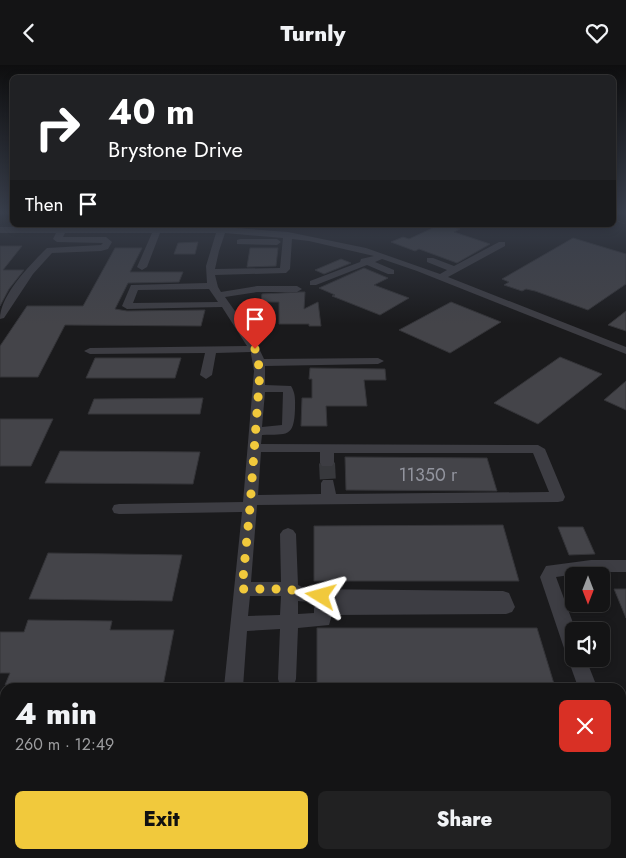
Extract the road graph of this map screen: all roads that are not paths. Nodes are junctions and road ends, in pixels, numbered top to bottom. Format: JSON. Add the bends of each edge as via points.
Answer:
{"nodes":[{"id":1,"x":76,"y":249,"type":"edge"},
{"id":2,"x":150,"y":249,"type":"edge"},
{"id":3,"x":219,"y":249,"type":"edge"},
{"id":4,"x":287,"y":249,"type":"edge"},
{"id":5,"x":360,"y":249,"type":"edge"},
{"id":6,"x":493,"y":249,"type":"edge"},
{"id":7,"x":50,"y":250,"type":"joint"},
{"id":8,"x":349,"y":255,"type":"dead end"},
{"id":9,"x":383,"y":256,"type":"junction"},
{"id":10,"x":430,"y":260,"type":"dead end"},
{"id":11,"x":366,"y":262,"type":"junction"},
{"id":12,"x":142,"y":267,"type":"dead end"},
{"id":13,"x":455,"y":270,"type":"junction"},
{"id":14,"x":391,"y":272,"type":"dead end"},
{"id":15,"x":441,"y":277,"type":"junction"},
{"id":16,"x":313,"y":283,"type":"dead end"},
{"id":17,"x":216,"y":289,"type":"junction"},
{"id":18,"x":297,"y":289,"type":"dead end"},
{"id":19,"x":0,"y":316,"type":"edge"},
{"id":20,"x":255,"y":349,"type":"junction"},
{"id":21,"x":211,"y":350,"type":"junction"},
{"id":22,"x":90,"y":351,"type":"dead end"},
{"id":23,"x":626,"y":351,"type":"edge"},
{"id":24,"x":378,"y":361,"type":"dead end"},
{"id":25,"x":258,"y":363,"type":"junction"},
{"id":26,"x":206,"y":375,"type":"dead end"},
{"id":27,"x":258,"y":388,"type":"junction"},
{"id":28,"x":256,"y":431,"type":"junction"},
{"id":29,"x":254,"y":448,"type":"junction"},
{"id":30,"x":327,"y":448,"type":"junction"},
{"id":31,"x":327,"y":463,"type":"tunnel mouth"},
{"id":32,"x":328,"y":483,"type":"tunnel mouth"},
{"id":33,"x":329,"y":499,"type":"junction"},
{"id":34,"x":250,"y":504,"type":"junction"},
{"id":35,"x":119,"y":509,"type":"dead end"},
{"id":36,"x":288,"y":534,"type":"dead end"},
{"id":37,"x":626,"y":566,"type":"edge"},
{"id":38,"x":242,"y":589,"type":"junction"},
{"id":39,"x":290,"y":589,"type":"junction"},
{"id":40,"x":374,"y":602,"type":"junction"},
{"id":41,"x":289,"y":621,"type":"junction"},
{"id":42,"x":239,"y":623,"type":"junction"},
{"id":43,"x":565,"y":625,"type":"edge"},
{"id":44,"x":580,"y":667,"type":"edge"},
{"id":45,"x":287,"y":679,"type":"dead end"},
{"id":46,"x":233,"y":683,"type":"edge"},
{"id":47,"x":586,"y":683,"type":"edge"}],
"edges":[{"from":1,"to":7,"type":"street"},
{"from":2,"to":12,"type":"street"},
{"from":3,"to":17,"type":"street"},
{"from":4,"to":17,"type":"street","via":[[283,271]]},
{"from":5,"to":9,"type":"street"},
{"from":6,"to":13,"type":"street"},
{"from":7,"to":19,"type":"street","via":[[29,272]]},
{"from":8,"to":11,"type":"street"},
{"from":9,"to":11,"type":"street"},
{"from":9,"to":15,"type":"street"},
{"from":10,"to":13,"type":"street"},
{"from":11,"to":14,"type":"street"},
{"from":11,"to":16,"type":"street"},
{"from":13,"to":15,"type":"street"},
{"from":15,"to":23,"type":"street"},
{"from":17,"to":17,"type":"street","via":[[134,287],[127,306]]},
{"from":17,"to":18,"type":"street"},
{"from":17,"to":20,"type":"street"},
{"from":20,"to":21,"type":"street"},
{"from":20,"to":25,"type":"street"},
{"from":21,"to":22,"type":"street"},
{"from":21,"to":26,"type":"street"},
{"from":24,"to":25,"type":"street"},
{"from":25,"to":27,"type":"street"},
{"from":27,"to":28,"type":"street"},
{"from":27,"to":28,"type":"street","via":[[288,389],[288,425],[281,430]]},
{"from":28,"to":29,"type":"street"},
{"from":29,"to":30,"type":"street"},
{"from":29,"to":34,"type":"street"},
{"from":30,"to":31,"type":"street"},
{"from":30,"to":33,"type":"street","via":[[538,449],[558,497]]},
{"from":32,"to":33,"type":"street"},
{"from":33,"to":34,"type":"street"},
{"from":34,"to":35,"type":"street"},
{"from":34,"to":38,"type":"street"},
{"from":36,"to":39,"type":"street"},
{"from":37,"to":43,"type":"street","via":[[552,570],[548,577]]},
{"from":38,"to":39,"type":"street"},
{"from":38,"to":42,"type":"street"},
{"from":39,"to":40,"type":"street","via":[[304,596]]},
{"from":39,"to":41,"type":"street"},
{"from":40,"to":40,"type":"street","via":[[506,607],[503,598]]},
{"from":40,"to":41,"type":"street","via":[[323,608],[323,620]]},
{"from":41,"to":42,"type":"street"},
{"from":41,"to":45,"type":"street"},
{"from":42,"to":46,"type":"street"},
{"from":44,"to":47,"type":"street"}]}
